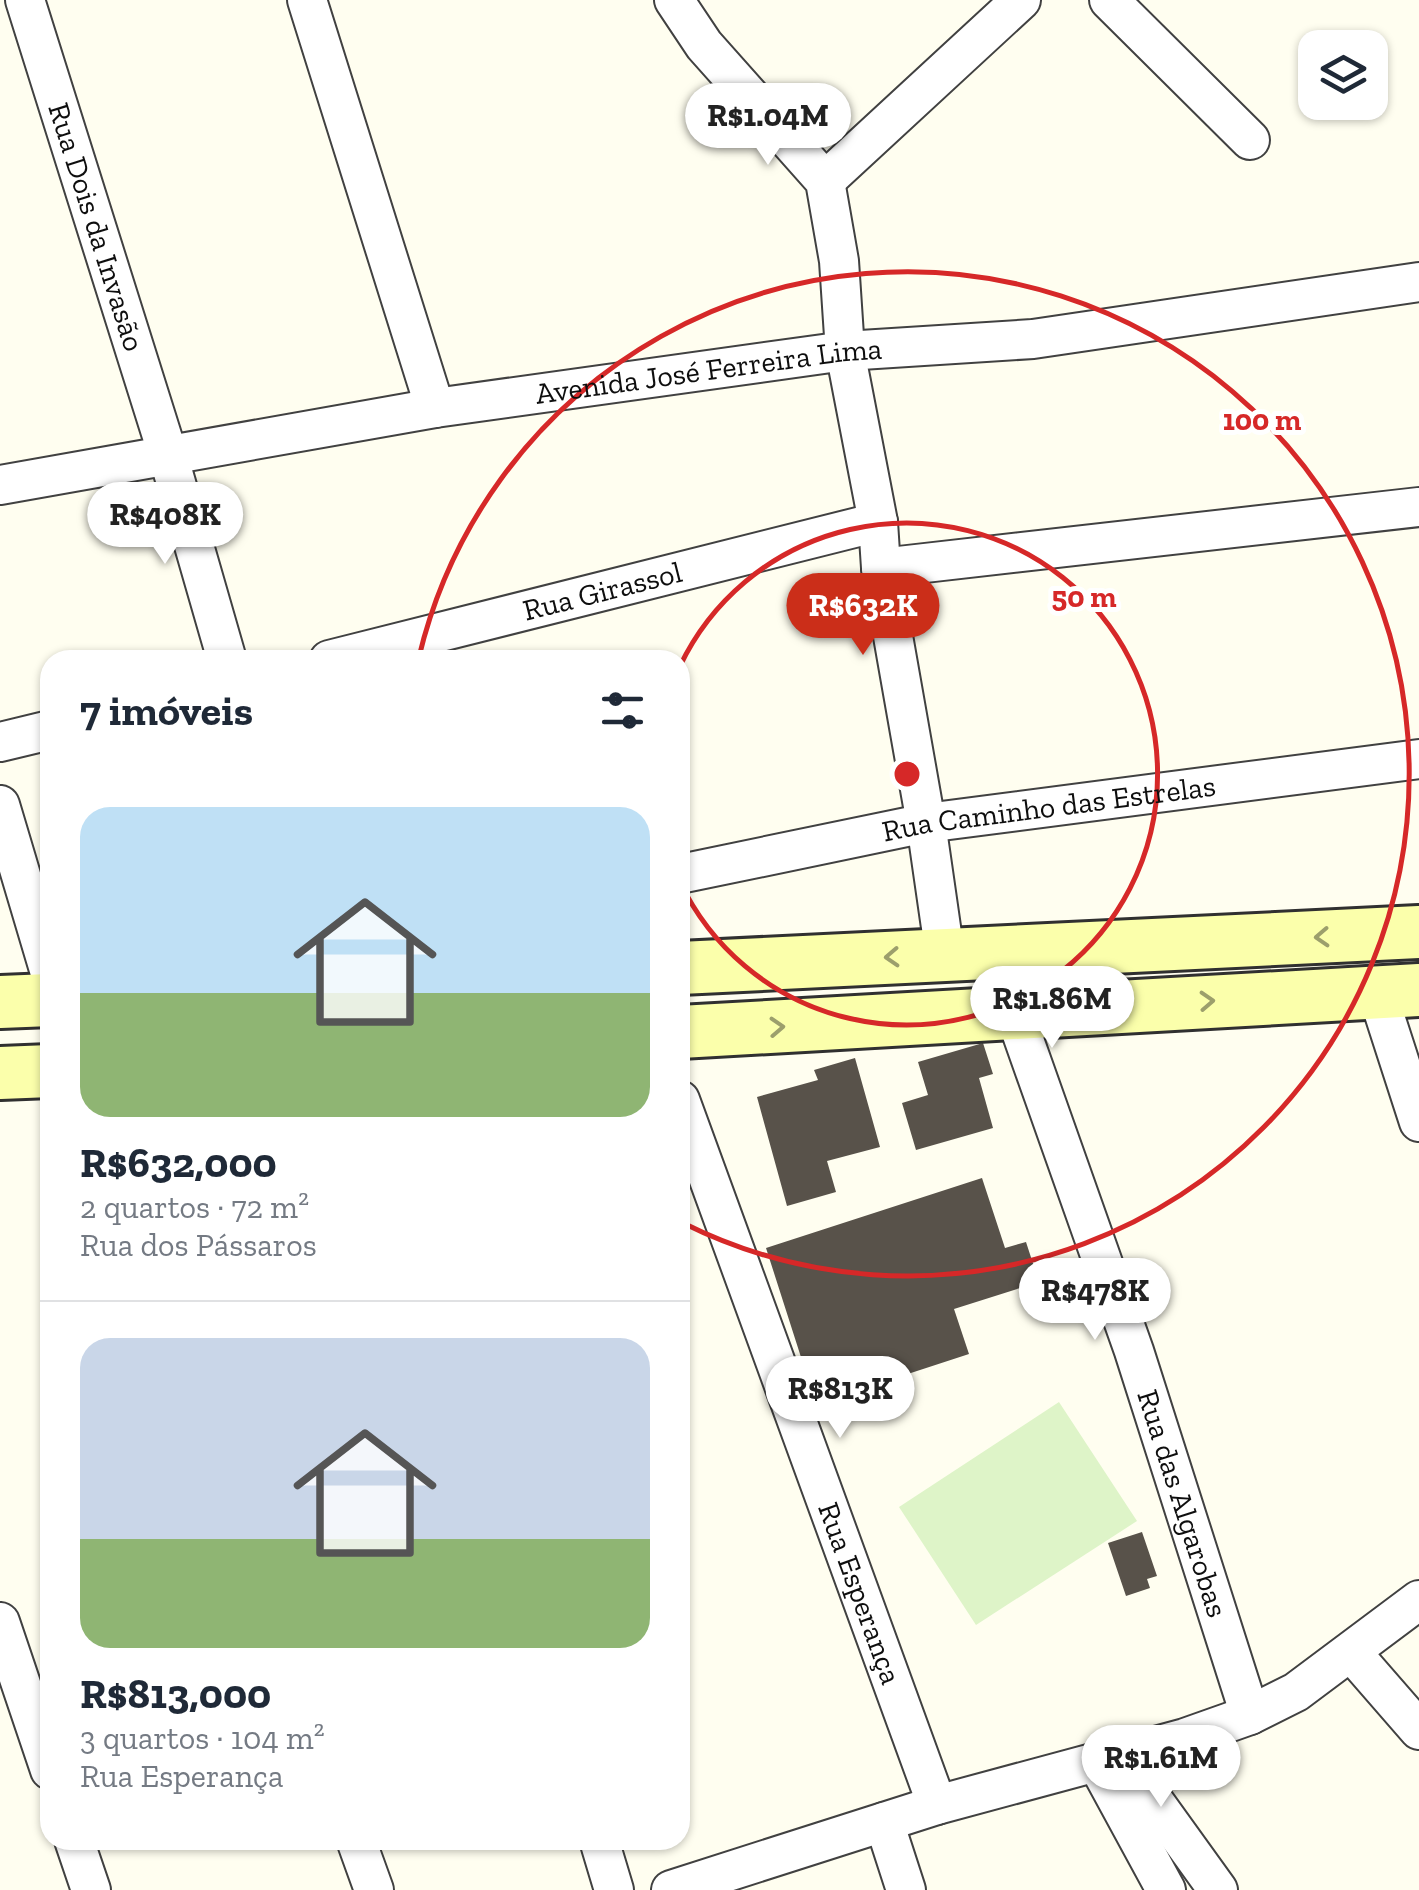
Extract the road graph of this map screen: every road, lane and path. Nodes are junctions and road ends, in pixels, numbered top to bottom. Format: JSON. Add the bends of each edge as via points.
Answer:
{"nodes":[{"id":1,"x":25,"y":0,"type":"edge"},
{"id":2,"x":308,"y":0,"type":"edge"},
{"id":3,"x":1022,"y":0,"type":"edge"},
{"id":4,"x":1109,"y":0,"type":"edge"},
{"id":5,"x":685,"y":5,"type":"edge"},
{"id":6,"x":1250,"y":140,"type":"dead end"},
{"id":7,"x":825,"y":182,"type":"junction"},
{"id":8,"x":1419,"y":282,"type":"edge"},
{"id":9,"x":846,"y":350,"type":"junction"},
{"id":10,"x":435,"y":408,"type":"junction"},
{"id":11,"x":168,"y":455,"type":"junction"},
{"id":12,"x":0,"y":485,"type":"edge"},
{"id":13,"x":1419,"y":507,"type":"edge"},
{"id":14,"x":878,"y":522,"type":"junction"},
{"id":15,"x":881,"y":568,"type":"junction"},
{"id":16,"x":224,"y":650,"type":"edge"},
{"id":17,"x":369,"y":650,"type":"edge"},
{"id":18,"x":40,"y":732,"type":"edge"},
{"id":19,"x":0,"y":742,"type":"edge"},
{"id":20,"x":1419,"y":759,"type":"edge"},
{"id":21,"x":0,"y":805,"type":"edge"},
{"id":22,"x":926,"y":824,"type":"junction"},
{"id":23,"x":690,"y":872,"type":"edge"},
{"id":24,"x":1419,"y":932,"type":"edge"},
{"id":25,"x":40,"y":940,"type":"edge"},
{"id":26,"x":969,"y":955,"type":"junction"},
{"id":27,"x":690,"y":968,"type":"edge"},
{"id":28,"x":1398,"y":991,"type":"edge"},
{"id":29,"x":40,"y":1000,"type":"edge"},
{"id":30,"x":0,"y":1002,"type":"edge"},
{"id":31,"x":1012,"y":1012,"type":"junction"},
{"id":32,"x":690,"y":1031,"type":"edge"},
{"id":33,"x":40,"y":1071,"type":"edge"},
{"id":34,"x":0,"y":1073,"type":"edge"},
{"id":35,"x":1419,"y":1122,"type":"edge"},
{"id":36,"x":690,"y":1128,"type":"edge"},
{"id":37,"x":1419,"y":1600,"type":"edge"},
{"id":38,"x":0,"y":1622,"type":"edge"},
{"id":39,"x":1352,"y":1653,"type":"junction"},
{"id":40,"x":1250,"y":1715,"type":"junction"},
{"id":41,"x":1419,"y":1730,"type":"edge"},
{"id":42,"x":40,"y":1740,"type":"edge"},
{"id":43,"x":1108,"y":1759,"type":"junction"},
{"id":44,"x":936,"y":1805,"type":"junction"},
{"id":45,"x":884,"y":1822,"type":"junction"},
{"id":46,"x":77,"y":1850,"type":"edge"},
{"id":47,"x":360,"y":1850,"type":"edge"},
{"id":48,"x":602,"y":1850,"type":"edge"},
{"id":49,"x":91,"y":1890,"type":"edge"},
{"id":50,"x":374,"y":1890,"type":"edge"},
{"id":51,"x":614,"y":1890,"type":"edge"},
{"id":52,"x":671,"y":1890,"type":"edge"},
{"id":53,"x":906,"y":1890,"type":"edge"},
{"id":54,"x":1166,"y":1890,"type":"edge"},
{"id":55,"x":1218,"y":1890,"type":"edge"}],
"edges":[{"from":1,"to":11,"type":"street","name":"Rua Dois da Invasão"},
{"from":2,"to":10,"type":"street"},
{"from":3,"to":7,"type":"street"},
{"from":4,"to":6,"type":"street"},
{"from":5,"to":7,"type":"street","via":[[704,46]]},
{"from":7,"to":9,"type":"street","name":"Rua das Algarobas"},
{"from":8,"to":9,"type":"street","name":"Avenida José Ferreira Lima","via":[[1032,339]]},
{"from":9,"to":10,"type":"street","name":"Avenida José Ferreira Lima"},
{"from":9,"to":14,"type":"street","name":"Rua das Algarobas"},
{"from":10,"to":11,"type":"street","name":"Avenida José Ferreira Lima"},
{"from":11,"to":12,"type":"street","name":"Avenida José Ferreira Lima"},
{"from":11,"to":16,"type":"street","name":"Rua Dois da Invasão"},
{"from":13,"to":15,"type":"street"},
{"from":14,"to":15,"type":"street","name":"Rua das Algarobas"},
{"from":14,"to":17,"type":"street","name":"Rua Girassol"},
{"from":15,"to":22,"type":"street","name":"Rua das Algarobas"},
{"from":18,"to":19,"type":"street"},
{"from":20,"to":22,"type":"street","name":"Rua Caminho das Estrelas"},
{"from":21,"to":25,"type":"street"},
{"from":22,"to":23,"type":"street","name":"Rua Caminho das Estrelas"},
{"from":22,"to":26,"type":"street","name":"Rua das Algarobas"},
{"from":24,"to":26,"type":"street","one_way":true},
{"from":26,"to":27,"type":"street","one_way":true},
{"from":26,"to":31,"type":"street","name":"Rua das Algarobas"},
{"from":31,"to":28,"type":"street","one_way":true},
{"from":28,"to":35,"type":"street"},
{"from":29,"to":30,"type":"street"},
{"from":32,"to":31,"type":"street","one_way":true},
{"from":31,"to":40,"type":"street","name":"Rua das Algarobas","via":[[1134,1352]]},
{"from":33,"to":34,"type":"street"},
{"from":36,"to":44,"type":"street","name":"Rua Esperança"},
{"from":37,"to":39,"type":"street"},
{"from":38,"to":42,"type":"street"},
{"from":39,"to":40,"type":"street"},
{"from":39,"to":41,"type":"street"},
{"from":40,"to":43,"type":"street"},
{"from":43,"to":44,"type":"street"},
{"from":43,"to":54,"type":"street"},
{"from":43,"to":55,"type":"street"},
{"from":44,"to":45,"type":"street"},
{"from":45,"to":52,"type":"street"},
{"from":45,"to":53,"type":"street"},
{"from":46,"to":49,"type":"street"},
{"from":47,"to":50,"type":"street"},
{"from":48,"to":51,"type":"street"}]}
